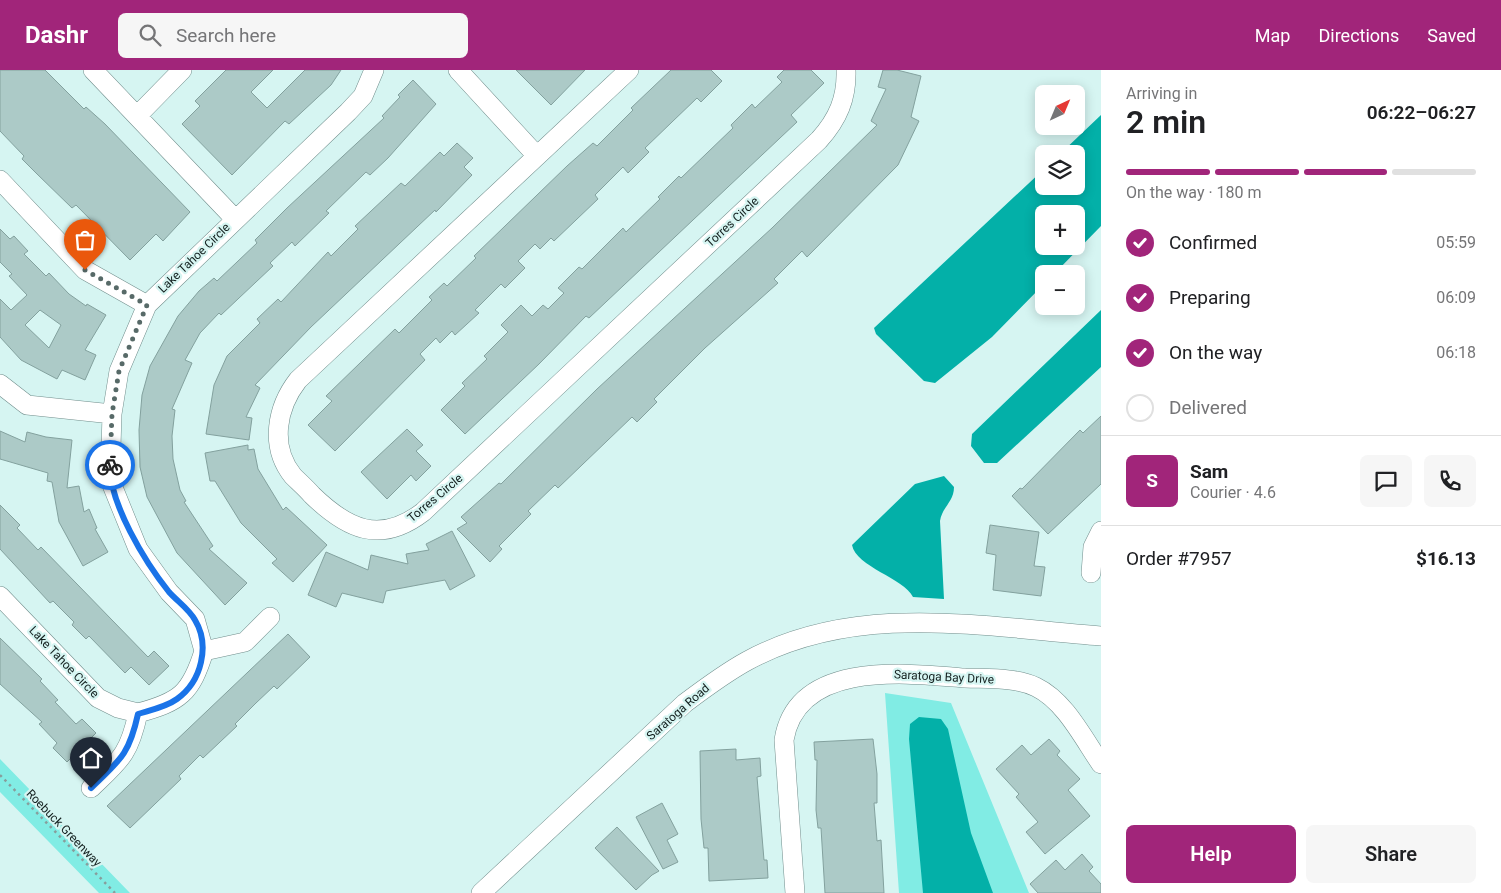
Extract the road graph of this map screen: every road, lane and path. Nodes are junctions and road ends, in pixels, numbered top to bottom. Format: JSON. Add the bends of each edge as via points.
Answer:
{"nodes":[{"id":1,"x":93,"y":70,"type":"edge"},
{"id":2,"x":182,"y":70,"type":"edge"},
{"id":3,"x":374,"y":70,"type":"edge"},
{"id":4,"x":458,"y":70,"type":"edge"},
{"id":5,"x":629,"y":70,"type":"edge"},
{"id":6,"x":846,"y":70,"type":"edge"},
{"id":7,"x":138,"y":115,"type":"junction"},
{"id":8,"x":537,"y":156,"type":"junction"},
{"id":9,"x":0,"y":180,"type":"edge"},
{"id":10,"x":235,"y":219,"type":"junction"},
{"id":11,"x":147,"y":305,"type":"junction"},
{"id":12,"x":0,"y":384,"type":"edge"},
{"id":13,"x":112,"y":414,"type":"junction"},
{"id":14,"x":1101,"y":531,"type":"edge"},
{"id":15,"x":1091,"y":573,"type":"dead end"},
{"id":16,"x":0,"y":596,"type":"edge"},
{"id":17,"x":270,"y":617,"type":"dead end"},
{"id":18,"x":1101,"y":636,"type":"edge"},
{"id":19,"x":204,"y":651,"type":"junction"},
{"id":20,"x":138,"y":714,"type":"junction"},
{"id":21,"x":1101,"y":764,"type":"edge"},
{"id":22,"x":0,"y":775,"type":"edge"},
{"id":23,"x":91,"y":788,"type":"dead end"},
{"id":24,"x":115,"y":893,"type":"edge"},
{"id":25,"x":481,"y":893,"type":"edge"},
{"id":26,"x":795,"y":893,"type":"edge"}],
"edges":[{"from":1,"to":7,"type":"street","name":"Lake Tahoe Circle"},
{"from":2,"to":7,"type":"street"},
{"from":3,"to":10,"type":"street","name":"Lake Tahoe Circle","via":[[363,96]]},
{"from":4,"to":8,"type":"street"},
{"from":5,"to":8,"type":"street","name":"Torres Circle"},
{"from":6,"to":8,"type":"street","name":"Torres Circle","via":[[846,92],[838,115],[819,140],[423,512],[404,524],[383,530],[360,528],[340,519],[293,475],[285,463],[280,449],[279,419],[289,392]]},
{"from":7,"to":10,"type":"street","name":"Lake Tahoe Circle"},
{"from":9,"to":11,"type":"street","via":[[85,270]]},
{"from":10,"to":11,"type":"street","name":"Lake Tahoe Circle"},
{"from":11,"to":13,"type":"street","name":"Lake Tahoe Circle","via":[[119,371]]},
{"from":12,"to":13,"type":"street","via":[[28,405]]},
{"from":13,"to":19,"type":"street","name":"Lake Tahoe Circle","via":[[110,480],[138,550],[169,592],[195,619]]},
{"from":14,"to":15,"type":"street","via":[[1093,547]]},
{"from":16,"to":20,"type":"street","name":"Lake Tahoe Circle","via":[[98,698]]},
{"from":17,"to":19,"type":"street","via":[[245,642]]},
{"from":18,"to":25,"type":"street","name":"Saratoga Road","via":[[883,622],[845,627],[783,644],[715,680],[685,704]]},
{"from":19,"to":20,"type":"street","via":[[196,677],[178,698]]},
{"from":20,"to":23,"type":"street","via":[[125,755]]},
{"from":21,"to":26,"type":"street","name":"Saratoga Bay Drive","via":[[1054,699],[1026,683],[891,674],[821,687],[796,708],[784,740]]},
{"from":22,"to":24,"type":"path","name":"Roebuck Greenway"}]}
